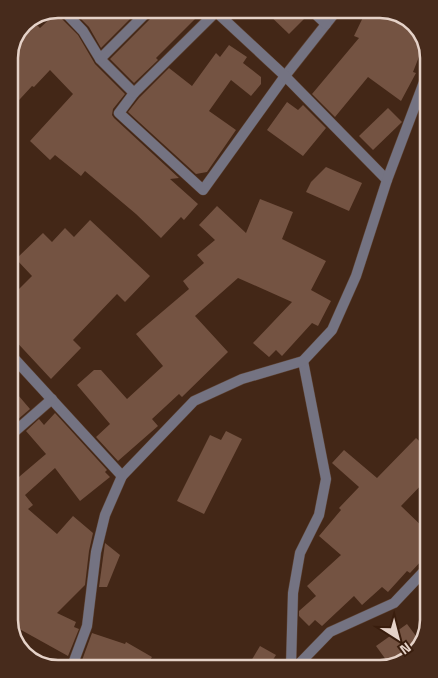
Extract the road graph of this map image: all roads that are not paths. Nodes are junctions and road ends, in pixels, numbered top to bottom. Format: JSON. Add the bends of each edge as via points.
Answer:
{"nodes":[{"id":1,"x":70,"y":18,"type":"edge"},
{"id":2,"x":141,"y":18,"type":"edge"},
{"id":3,"x":206,"y":18,"type":"edge"},
{"id":4,"x":223,"y":18,"type":"edge"},
{"id":5,"x":320,"y":18,"type":"edge"},
{"id":6,"x":331,"y":18,"type":"edge"},
{"id":7,"x":326,"y":24,"type":"junction"},
{"id":8,"x":100,"y":59,"type":"junction"},
{"id":9,"x":285,"y":76,"type":"junction"},
{"id":10,"x":134,"y":93,"type":"junction"},
{"id":11,"x":420,"y":93,"type":"edge"},
{"id":12,"x":387,"y":180,"type":"junction"},
{"id":13,"x":303,"y":361,"type":"junction"},
{"id":14,"x":18,"y":362,"type":"edge"},
{"id":15,"x":52,"y":399,"type":"junction"},
{"id":16,"x":18,"y":429,"type":"edge"},
{"id":17,"x":122,"y":476,"type":"junction"},
{"id":18,"x":420,"y":576,"type":"edge"},
{"id":19,"x":74,"y":660,"type":"edge"},
{"id":20,"x":291,"y":660,"type":"edge"},
{"id":21,"x":303,"y":660,"type":"edge"}],
"edges":[{"from":1,"to":8,"type":"street"},
{"from":2,"to":8,"type":"street"},
{"from":3,"to":10,"type":"street"},
{"from":4,"to":9,"type":"street"},
{"from":5,"to":7,"type":"street"},
{"from":6,"to":7,"type":"street"},
{"from":7,"to":9,"type":"street"},
{"from":8,"to":10,"type":"street"},
{"from":9,"to":10,"type":"street","via":[[203,190],[119,113]]},
{"from":9,"to":12,"type":"street"},
{"from":11,"to":12,"type":"street"},
{"from":12,"to":13,"type":"street","via":[[356,276],[332,330]]},
{"from":13,"to":17,"type":"street","via":[[242,379],[194,401]]},
{"from":13,"to":20,"type":"street","via":[[326,479],[319,514],[300,553],[293,593]]},
{"from":14,"to":15,"type":"street"},
{"from":15,"to":16,"type":"street"},
{"from":15,"to":17,"type":"street"},
{"from":17,"to":19,"type":"street","via":[[105,515],[96,552],[87,626]]},
{"from":18,"to":21,"type":"street","via":[[394,603],[330,632]]}]}
